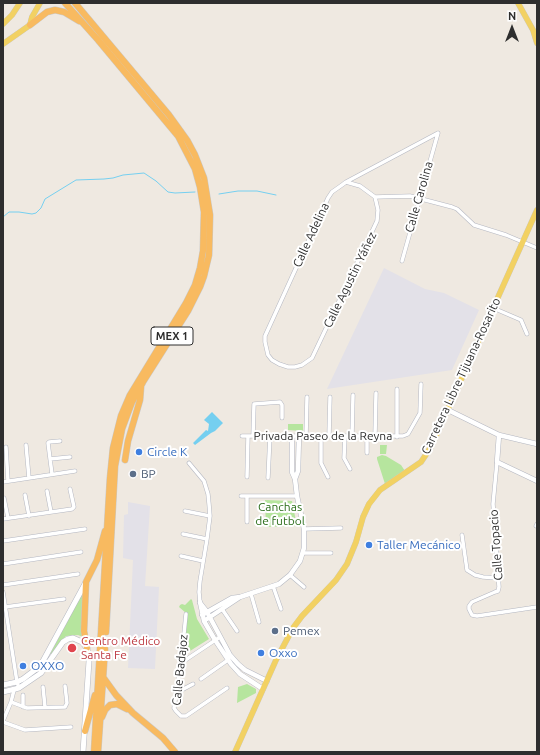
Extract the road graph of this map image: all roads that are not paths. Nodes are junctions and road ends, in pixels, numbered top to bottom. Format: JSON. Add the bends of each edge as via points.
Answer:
{"nodes":[{"id":1,"x":20,"y":3,"type":"edge"},
{"id":2,"x":40,"y":3,"type":"edge"},
{"id":3,"x":65,"y":3,"type":"edge"},
{"id":4,"x":75,"y":3,"type":"edge"},
{"id":5,"x":518,"y":3,"type":"edge"},
{"id":6,"x":3,"y":24,"type":"edge"},
{"id":7,"x":84,"y":24,"type":"junction"},
{"id":8,"x":30,"y":25,"type":"junction"},
{"id":9,"x":535,"y":30,"type":"edge"},
{"id":10,"x":537,"y":43,"type":"edge"},
{"id":11,"x":3,"y":44,"type":"edge"},
{"id":12,"x":438,"y":133,"type":"joint"},
{"id":13,"x":346,"y":182,"type":"junction"},
{"id":14,"x":375,"y":197,"type":"junction"},
{"id":15,"x":419,"y":198,"type":"junction"},
{"id":16,"x":537,"y":210,"type":"edge"},
{"id":17,"x":523,"y":242,"type":"junction"},
{"id":18,"x":537,"y":248,"type":"edge"},
{"id":19,"x":402,"y":261,"type":"dead end"},
{"id":20,"x":493,"y":308,"type":"junction"},
{"id":21,"x":527,"y":334,"type":"dead end"},
{"id":22,"x":280,"y":364,"type":"joint"},
{"id":23,"x":421,"y":384,"type":"dead end"},
{"id":24,"x":141,"y":386,"type":"junction"},
{"id":25,"x":397,"y":389,"type":"dead end"},
{"id":26,"x":376,"y":392,"type":"dead end"},
{"id":27,"x":353,"y":395,"type":"dead end"},
{"id":28,"x":307,"y":397,"type":"dead end"},
{"id":29,"x":330,"y":397,"type":"dead end"},
{"id":30,"x":448,"y":410,"type":"junction"},
{"id":31,"x":282,"y":418,"type":"dead end"},
{"id":32,"x":499,"y":435,"type":"junction"},
{"id":33,"x":242,"y":436,"type":"dead end"},
{"id":34,"x":248,"y":436,"type":"junction"},
{"id":35,"x":253,"y":436,"type":"junction"},
{"id":36,"x":270,"y":436,"type":"junction"},
{"id":37,"x":292,"y":436,"type":"junction"},
{"id":38,"x":299,"y":436,"type":"junction"},
{"id":39,"x":306,"y":436,"type":"junction"},
{"id":40,"x":321,"y":436,"type":"junction"},
{"id":41,"x":329,"y":436,"type":"junction"},
{"id":42,"x":345,"y":436,"type":"junction"},
{"id":43,"x":352,"y":436,"type":"junction"},
{"id":44,"x":367,"y":436,"type":"junction"},
{"id":45,"x":375,"y":436,"type":"junction"},
{"id":46,"x":397,"y":436,"type":"junction"},
{"id":47,"x":60,"y":441,"type":"dead end"},
{"id":48,"x":537,"y":444,"type":"edge"},
{"id":49,"x":26,"y":445,"type":"dead end"},
{"id":50,"x":6,"y":447,"type":"dead end"},
{"id":51,"x":367,"y":453,"type":"dead end"},
{"id":52,"x":70,"y":456,"type":"dead end"},
{"id":53,"x":50,"y":459,"type":"junction"},
{"id":54,"x":125,"y":460,"type":"dead end"},
{"id":55,"x":497,"y":462,"type":"junction"},
{"id":56,"x":189,"y":463,"type":"dead end"},
{"id":57,"x":350,"y":469,"type":"dead end"},
{"id":58,"x":75,"y":471,"type":"dead end"},
{"id":59,"x":52,"y":474,"type":"junction"},
{"id":60,"x":247,"y":477,"type":"dead end"},
{"id":61,"x":328,"y":477,"type":"dead end"},
{"id":62,"x":29,"y":478,"type":"junction"},
{"id":63,"x":268,"y":478,"type":"dead end"},
{"id":64,"x":295,"y":479,"type":"junction"},
{"id":65,"x":8,"y":481,"type":"junction"},
{"id":66,"x":537,"y":481,"type":"edge"},
{"id":67,"x":3,"y":482,"type":"edge"},
{"id":68,"x":70,"y":488,"type":"dead end"},
{"id":69,"x":47,"y":491,"type":"dead end"},
{"id":70,"x":25,"y":495,"type":"dead end"},
{"id":71,"x":241,"y":496,"type":"dead end"},
{"id":72,"x":247,"y":496,"type":"junction"},
{"id":73,"x":297,"y":496,"type":"junction"},
{"id":74,"x":4,"y":498,"type":"edge"},
{"id":75,"x":185,"y":511,"type":"dead end"},
{"id":76,"x":51,"y":512,"type":"junction"},
{"id":77,"x":29,"y":516,"type":"junction"},
{"id":78,"x":210,"y":516,"type":"junction"},
{"id":79,"x":8,"y":518,"type":"junction"},
{"id":80,"x":108,"y":518,"type":"junction"},
{"id":81,"x":3,"y":519,"type":"edge"},
{"id":82,"x":247,"y":522,"type":"dead end"},
{"id":83,"x":341,"y":528,"type":"dead end"},
{"id":84,"x":84,"y":529,"type":"dead end"},
{"id":85,"x":304,"y":529,"type":"junction"},
{"id":86,"x":184,"y":534,"type":"dead end"},
{"id":87,"x":462,"y":535,"type":"dead end"},
{"id":88,"x":207,"y":539,"type":"junction"},
{"id":89,"x":3,"y":541,"type":"edge"},
{"id":90,"x":81,"y":552,"type":"dead end"},
{"id":91,"x":303,"y":553,"type":"junction"},
{"id":92,"x":331,"y":553,"type":"dead end"},
{"id":93,"x":181,"y":556,"type":"dead end"},
{"id":94,"x":203,"y":561,"type":"junction"},
{"id":95,"x":3,"y":564,"type":"edge"},
{"id":96,"x":78,"y":574,"type":"dead end"},
{"id":97,"x":290,"y":575,"type":"junction"},
{"id":98,"x":498,"y":578,"type":"junction"},
{"id":99,"x":86,"y":582,"type":"junction"},
{"id":100,"x":3,"y":585,"type":"edge"},
{"id":101,"x":273,"y":586,"type":"junction"},
{"id":102,"x":304,"y":587,"type":"dead end"},
{"id":103,"x":3,"y":592,"type":"edge"},
{"id":104,"x":251,"y":594,"type":"junction"},
{"id":105,"x":240,"y":597,"type":"junction"},
{"id":106,"x":64,"y":599,"type":"dead end"},
{"id":107,"x":200,"y":602,"type":"junction"},
{"id":108,"x":5,"y":607,"type":"junction"},
{"id":109,"x":537,"y":607,"type":"edge"},
{"id":110,"x":222,"y":609,"type":"junction"},
{"id":111,"x":281,"y":609,"type":"dead end"},
{"id":112,"x":207,"y":612,"type":"junction"},
{"id":113,"x":186,"y":614,"type":"dead end"},
{"id":114,"x":202,"y":615,"type":"junction"},
{"id":115,"x":210,"y":618,"type":"junction"},
{"id":116,"x":204,"y":621,"type":"junction"},
{"id":117,"x":260,"y":622,"type":"dead end"},
{"id":118,"x":237,"y":631,"type":"dead end"},
{"id":119,"x":220,"y":637,"type":"junction"},
{"id":120,"x":215,"y":640,"type":"junction"},
{"id":121,"x":87,"y":648,"type":"junction"},
{"id":122,"x":46,"y":656,"type":"junction"},
{"id":123,"x":50,"y":660,"type":"junction"},
{"id":124,"x":228,"y":660,"type":"junction"},
{"id":125,"x":181,"y":663,"type":"junction"},
{"id":126,"x":236,"y":667,"type":"junction"},
{"id":127,"x":104,"y":677,"type":"junction"},
{"id":128,"x":201,"y":679,"type":"dead end"},
{"id":129,"x":267,"y":681,"type":"junction"},
{"id":130,"x":16,"y":682,"type":"junction"},
{"id":131,"x":193,"y":684,"type":"dead end"},
{"id":132,"x":3,"y":685,"type":"edge"},
{"id":133,"x":65,"y":686,"type":"dead end"},
{"id":134,"x":98,"y":686,"type":"junction"},
{"id":135,"x":43,"y":687,"type":"dead end"},
{"id":136,"x":227,"y":688,"type":"dead end"},
{"id":137,"x":16,"y":689,"type":"junction"},
{"id":138,"x":263,"y":689,"type":"junction"},
{"id":139,"x":3,"y":692,"type":"edge"},
{"id":140,"x":176,"y":693,"type":"junction"},
{"id":141,"x":23,"y":695,"type":"dead end"},
{"id":142,"x":11,"y":702,"type":"junction"},
{"id":143,"x":24,"y":708,"type":"junction"},
{"id":144,"x":45,"y":708,"type":"junction"},
{"id":145,"x":133,"y":712,"type":"junction"},
{"id":146,"x":3,"y":722,"type":"edge"},
{"id":147,"x":100,"y":722,"type":"junction"},
{"id":148,"x":71,"y":727,"type":"dead end"},
{"id":149,"x":85,"y":731,"type":"junction"},
{"id":150,"x":83,"y":752,"type":"edge"},
{"id":151,"x":94,"y":752,"type":"edge"},
{"id":152,"x":98,"y":752,"type":"edge"},
{"id":153,"x":175,"y":752,"type":"edge"},
{"id":154,"x":235,"y":752,"type":"edge"}],
"edges":[{"from":1,"to":6,"type":"main road"},
{"from":2,"to":8,"type":"main road"},
{"from":3,"to":7,"type":"highway","number":"MEX 1"},
{"from":4,"to":24,"type":"highway","number":"MEX 1","via":[[182,132],[204,178],[209,203],[210,246],[204,276],[188,311]]},
{"from":5,"to":9,"type":"main road"},
{"from":7,"to":8,"type":"highway","via":[[64,12],[55,10],[46,12]]},
{"from":7,"to":80,"type":"highway","number":"MEX 1","via":[[178,136],[195,169],[204,212],[203,251],[195,285],[186,304],[134,387],[119,423],[112,457]]},
{"from":8,"to":11,"type":"main road"},
{"from":9,"to":10,"type":"main road"},
{"from":12,"to":13,"type":"street","name":"Calle Adelina"},
{"from":12,"to":15,"type":"street","name":"Calle Carolina"},
{"from":13,"to":14,"type":"street","via":[[360,186]]},
{"from":13,"to":22,"type":"street","name":"Calle Adelina","via":[[328,198],[267,330],[266,349],[272,360]]},
{"from":14,"to":15,"type":"street"},
{"from":14,"to":22,"type":"street","name":"Calle Agustin Yáñez","via":[[377,221],[312,358],[302,365],[288,367]]},
{"from":15,"to":17,"type":"street","via":[[457,209],[474,225]]},
{"from":15,"to":19,"type":"street","name":"Calle Carolina"},
{"from":16,"to":17,"type":"main road","name":"Carretera Libre Tijuana-Rosarito"},
{"from":17,"to":18,"type":"street"},
{"from":17,"to":20,"type":"main road","name":"Carretera Libre Tijuana-Rosarito"},
{"from":20,"to":21,"type":"street","via":[[521,320]]},
{"from":20,"to":30,"type":"main road","name":"Carretera Libre Tijuana-Rosarito"},
{"from":23,"to":46,"type":"street","name":"Privada Paseo de la Reyna","via":[[420,413],[408,434]]},
{"from":24,"to":54,"type":"highway"},
{"from":24,"to":127,"type":"highway","number":"MEX 1","via":[[122,429],[116,461]]},
{"from":25,"to":46,"type":"street"},
{"from":26,"to":45,"type":"street"},
{"from":27,"to":43,"type":"street"},
{"from":28,"to":39,"type":"street"},
{"from":29,"to":41,"type":"street"},
{"from":30,"to":32,"type":"street"},
{"from":30,"to":129,"type":"main road","name":"Carretera Libre Tijuana-Rosarito","via":[[421,462],[380,490],[369,504],[347,564],[293,628]]},
{"from":31,"to":35,"type":"street","via":[[280,402],[254,404]]},
{"from":32,"to":48,"type":"street"},
{"from":32,"to":55,"type":"street"},
{"from":33,"to":34,"type":"street","name":"Privada Paseo de la Reyna"},
{"from":34,"to":35,"type":"street","name":"Privada Paseo de la Reyna"},
{"from":34,"to":60,"type":"street"},
{"from":35,"to":36,"type":"street","name":"Privada Paseo de la Reyna"},
{"from":36,"to":37,"type":"street","name":"Privada Paseo de la Reyna"},
{"from":36,"to":63,"type":"street"},
{"from":37,"to":38,"type":"street","name":"Privada Paseo de la Reyna"},
{"from":37,"to":64,"type":"street","via":[[292,472]]},
{"from":38,"to":39,"type":"street","name":"Privada Paseo de la Reyna"},
{"from":38,"to":64,"type":"street","via":[[298,471]]},
{"from":39,"to":40,"type":"street","name":"Privada Paseo de la Reyna"},
{"from":40,"to":41,"type":"street","name":"Privada Paseo de la Reyna"},
{"from":40,"to":61,"type":"street","via":[[321,463]]},
{"from":41,"to":42,"type":"street","name":"Privada Paseo de la Reyna"},
{"from":42,"to":43,"type":"street","name":"Privada Paseo de la Reyna"},
{"from":42,"to":57,"type":"street","via":[[344,458]]},
{"from":43,"to":44,"type":"street","name":"Privada Paseo de la Reyna"},
{"from":44,"to":45,"type":"street","name":"Privada Paseo de la Reyna"},
{"from":44,"to":51,"type":"street"},
{"from":45,"to":46,"type":"street","name":"Privada Paseo de la Reyna"},
{"from":47,"to":53,"type":"street","via":[[48,442]]},
{"from":49,"to":62,"type":"street"},
{"from":50,"to":65,"type":"street"},
{"from":52,"to":53,"type":"street"},
{"from":53,"to":59,"type":"street"},
{"from":55,"to":66,"type":"street"},
{"from":55,"to":98,"type":"street","name":"Calle Topacio","via":[[493,504]]},
{"from":56,"to":78,"type":"street","via":[[206,486]]},
{"from":58,"to":59,"type":"street"},
{"from":59,"to":62,"type":"street"},
{"from":62,"to":65,"type":"street"},
{"from":64,"to":73,"type":"street"},
{"from":65,"to":67,"type":"street"},
{"from":68,"to":76,"type":"street","via":[[74,508]]},
{"from":69,"to":76,"type":"street"},
{"from":70,"to":77,"type":"street"},
{"from":71,"to":72,"type":"street"},
{"from":72,"to":73,"type":"street"},
{"from":72,"to":82,"type":"street"},
{"from":73,"to":85,"type":"street"},
{"from":74,"to":79,"type":"street"},
{"from":75,"to":78,"type":"street"},
{"from":76,"to":77,"type":"street"},
{"from":77,"to":79,"type":"street"},
{"from":78,"to":88,"type":"street"},
{"from":79,"to":81,"type":"street"},
{"from":80,"to":99,"type":"highway","via":[[97,560]]},
{"from":80,"to":134,"type":"highway","number":"MEX 1"},
{"from":83,"to":85,"type":"street"},
{"from":84,"to":89,"type":"street"},
{"from":85,"to":91,"type":"street"},
{"from":86,"to":88,"type":"street"},
{"from":87,"to":98,"type":"street","via":[[467,570],[475,575]]},
{"from":88,"to":94,"type":"street"},
{"from":90,"to":95,"type":"street"},
{"from":91,"to":92,"type":"street"},
{"from":91,"to":97,"type":"street"},
{"from":93,"to":94,"type":"street"},
{"from":94,"to":107,"type":"street"},
{"from":96,"to":100,"type":"street"},
{"from":97,"to":101,"type":"street"},
{"from":97,"to":102,"type":"street"},
{"from":98,"to":109,"type":"street","name":"Calle Topacio","via":[[498,591],[471,603],[469,609],[472,615]]},
{"from":99,"to":121,"type":"highway","via":[[84,631]]},
{"from":99,"to":122,"type":"main road"},
{"from":101,"to":104,"type":"street"},
{"from":101,"to":111,"type":"street"},
{"from":103,"to":108,"type":"street"},
{"from":104,"to":105,"type":"street"},
{"from":104,"to":117,"type":"street"},
{"from":105,"to":110,"type":"street"},
{"from":105,"to":112,"type":"street","via":[[232,598]]},
{"from":106,"to":108,"type":"street"},
{"from":107,"to":112,"type":"street"},
{"from":107,"to":114,"type":"street"},
{"from":108,"to":130,"type":"street"},
{"from":110,"to":115,"type":"street"},
{"from":110,"to":118,"type":"street"},
{"from":112,"to":114,"type":"street"},
{"from":112,"to":115,"type":"street"},
{"from":113,"to":125,"type":"street","name":"Calle Badajoz"},
{"from":114,"to":116,"type":"street"},
{"from":115,"to":116,"type":"street"},
{"from":115,"to":119,"type":"street"},
{"from":116,"to":120,"type":"street"},
{"from":119,"to":120,"type":"street"},
{"from":119,"to":126,"type":"street"},
{"from":120,"to":124,"type":"street"},
{"from":120,"to":125,"type":"street"},
{"from":121,"to":123,"type":"main road","via":[[79,640],[68,638]]},
{"from":121,"to":149,"type":"main road","via":[[89,661]]},
{"from":122,"to":123,"type":"street"},
{"from":122,"to":130,"type":"main road","via":[[30,674]]},
{"from":123,"to":137,"type":"main road","via":[[41,673]]},
{"from":124,"to":126,"type":"street"},
{"from":124,"to":128,"type":"street"},
{"from":125,"to":140,"type":"street","name":"Calle Badajoz"},
{"from":126,"to":129,"type":"street"},
{"from":126,"to":138,"type":"street","via":[[240,674]]},
{"from":127,"to":145,"type":"highway","via":[[116,695]]},
{"from":127,"to":147,"type":"highway","number":"MEX 1"},
{"from":129,"to":138,"type":"main road","name":"Carretera Libre Tijuana-Rosarito"},
{"from":130,"to":132,"type":"main road"},
{"from":130,"to":137,"type":"street"},
{"from":131,"to":140,"type":"street"},
{"from":133,"to":144,"type":"street","via":[[66,706]]},
{"from":134,"to":149,"type":"highway"},
{"from":134,"to":151,"type":"highway","number":"MEX 1"},
{"from":135,"to":144,"type":"street"},
{"from":136,"to":140,"type":"street","name":"Calle Badajoz","via":[[183,716],[174,708]]},
{"from":137,"to":139,"type":"main road"},
{"from":137,"to":142,"type":"street"},
{"from":138,"to":154,"type":"main road","name":"Carretera Libre Tijuana-Rosarito"},
{"from":141,"to":143,"type":"street"},
{"from":142,"to":143,"type":"street"},
{"from":142,"to":146,"type":"street"},
{"from":143,"to":144,"type":"street"},
{"from":145,"to":147,"type":"highway","via":[[120,705],[110,705]]},
{"from":145,"to":153,"type":"highway"},
{"from":146,"to":148,"type":"street","via":[[22,730]]},
{"from":147,"to":152,"type":"highway","number":"MEX 1"},
{"from":149,"to":150,"type":"main road"}]}
